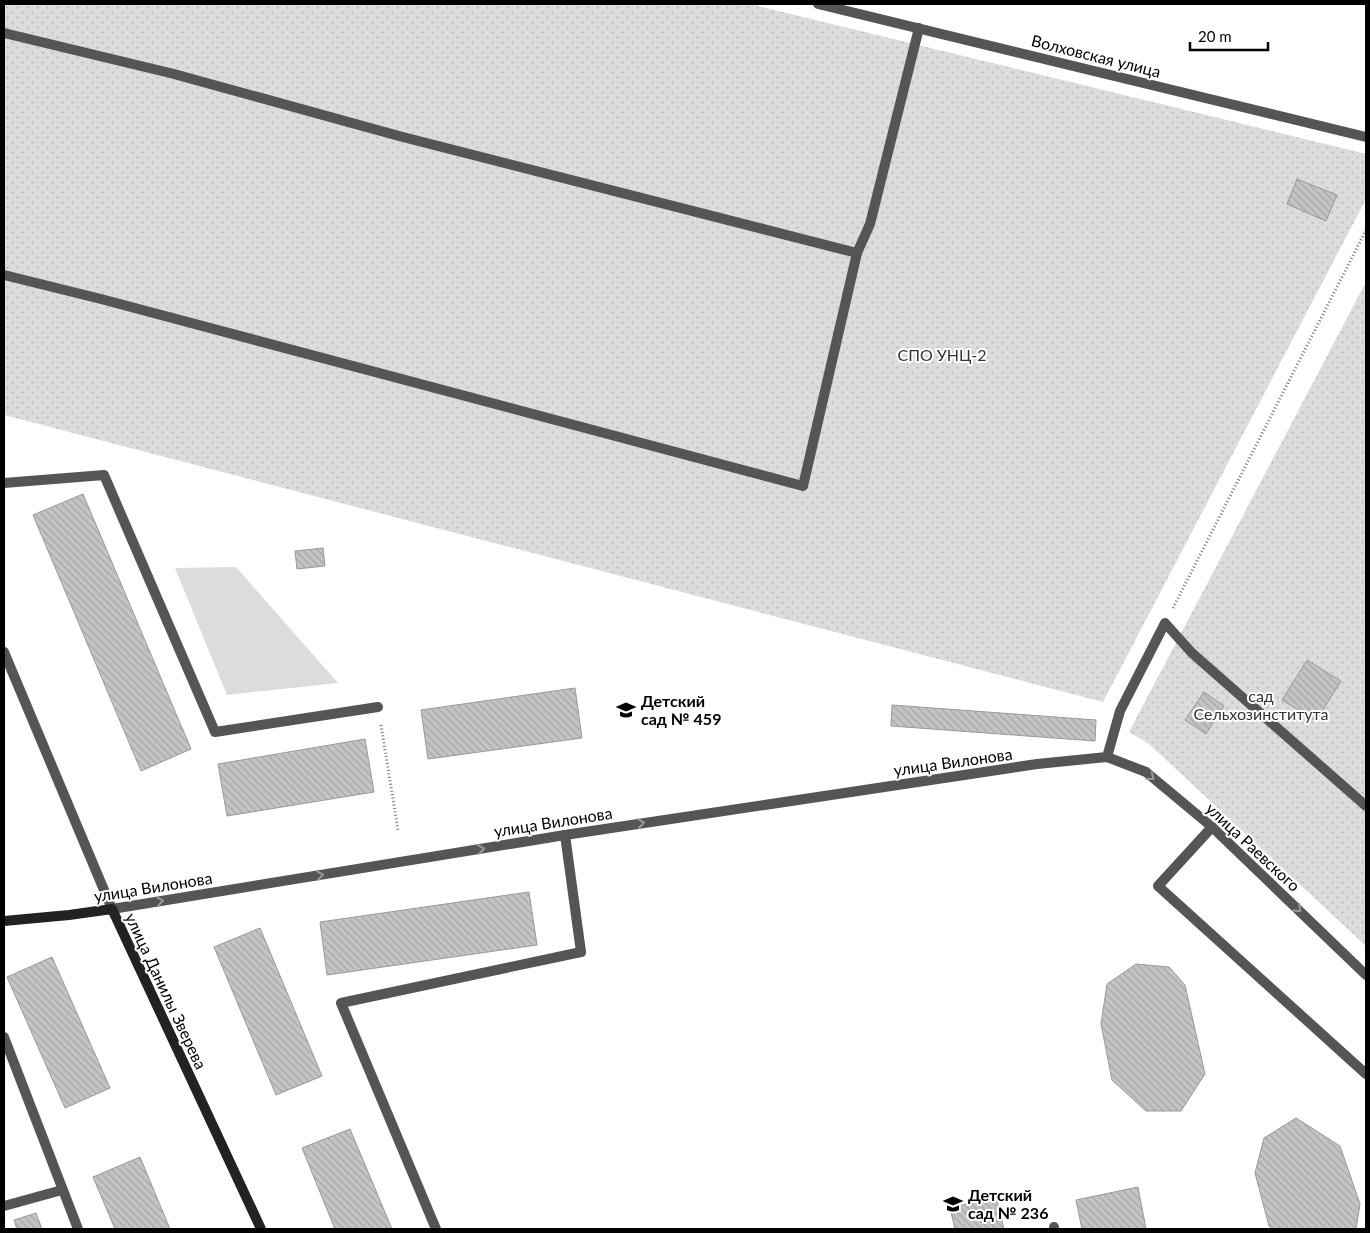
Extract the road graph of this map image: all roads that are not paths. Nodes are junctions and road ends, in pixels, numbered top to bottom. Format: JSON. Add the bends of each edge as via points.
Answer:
{"nodes":[{"id":1,"x":818,"y":4,"type":"edge"},
{"id":2,"x":919,"y":28,"type":"junction"},
{"id":3,"x":4,"y":33,"type":"edge"},
{"id":4,"x":1366,"y":138,"type":"edge"},
{"id":5,"x":857,"y":253,"type":"junction"},
{"id":6,"x":4,"y":275,"type":"edge"},
{"id":7,"x":4,"y":482,"type":"edge"},
{"id":8,"x":4,"y":652,"type":"edge"},
{"id":9,"x":378,"y":707,"type":"road end"},
{"id":10,"x":1107,"y":757,"type":"junction"},
{"id":11,"x":1366,"y":806,"type":"edge"},
{"id":12,"x":1212,"y":827,"type":"junction"},
{"id":13,"x":565,"y":835,"type":"junction"},
{"id":14,"x":112,"y":909,"type":"junction"},
{"id":15,"x":4,"y":921,"type":"edge"},
{"id":16,"x":1366,"y":975,"type":"edge"},
{"id":17,"x":4,"y":1037,"type":"edge"},
{"id":18,"x":1366,"y":1074,"type":"edge"},
{"id":19,"x":62,"y":1190,"type":"junction"},
{"id":20,"x":4,"y":1206,"type":"edge"},
{"id":21,"x":78,"y":1229,"type":"edge"},
{"id":22,"x":261,"y":1229,"type":"edge"},
{"id":23,"x":436,"y":1229,"type":"edge"}],
"edges":[{"from":1,"to":2,"type":"street","name":"Волховская улица"},
{"from":2,"to":4,"type":"street","name":"Волховская улица"},
{"from":2,"to":5,"type":"street","via":[[870,224]]},
{"from":3,"to":5,"type":"street","via":[[174,74],[399,136]]},
{"from":5,"to":6,"type":"street","via":[[803,486]]},
{"from":7,"to":9,"type":"street","via":[[104,475],[215,732]]},
{"from":8,"to":14,"type":"street","name":"улица Данилы Зверева"},
{"from":10,"to":11,"type":"street","via":[[1120,712],[1165,623],[1192,652]]},
{"from":10,"to":12,"type":"street","name":"улица Раевского","one_way":true,"via":[[1146,772]]},
{"from":13,"to":10,"type":"street","name":"улица Вилонова","one_way":true,"via":[[1037,764]]},
{"from":12,"to":16,"type":"street","name":"улица Раевского","one_way":true},
{"from":12,"to":18,"type":"street","via":[[1158,886]]},
{"from":14,"to":13,"type":"street","name":"улица Вилонова","one_way":true},
{"from":13,"to":23,"type":"street","via":[[581,952],[341,1003]]},
{"from":14,"to":15,"type":"street","name":"улица Вилонова"},
{"from":14,"to":22,"type":"street","name":"улица Данилы Зверева"},
{"from":17,"to":19,"type":"street"},
{"from":19,"to":20,"type":"street"},
{"from":19,"to":21,"type":"street"}]}
